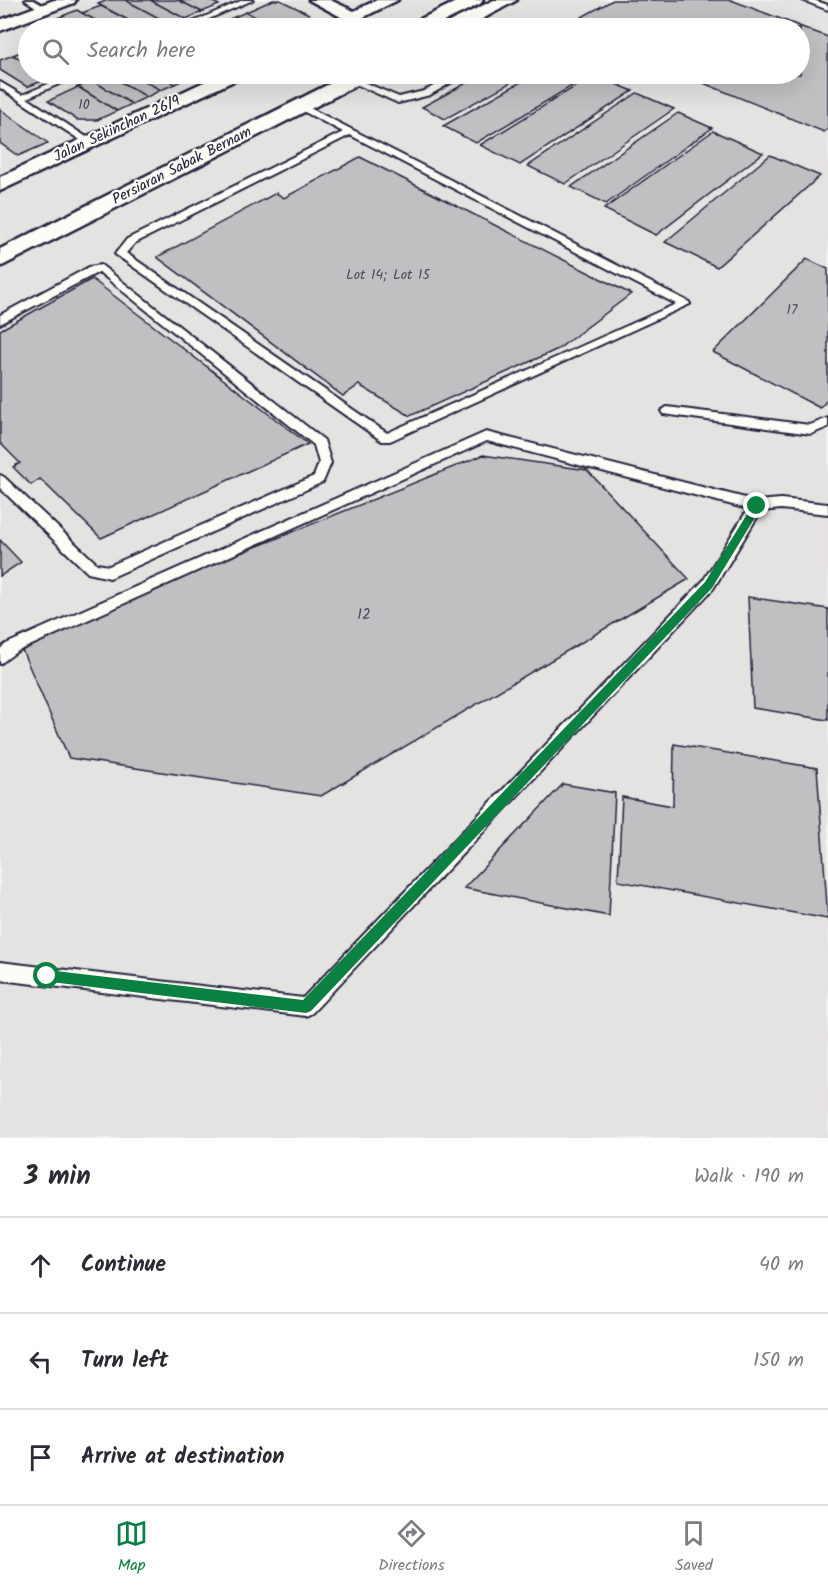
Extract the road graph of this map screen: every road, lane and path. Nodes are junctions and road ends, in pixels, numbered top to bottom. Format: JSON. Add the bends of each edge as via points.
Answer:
{"nodes":[{"id":1,"x":29,"y":0,"type":"edge"},
{"id":2,"x":68,"y":0,"type":"edge"},
{"id":3,"x":249,"y":0,"type":"edge"},
{"id":4,"x":317,"y":0,"type":"edge"},
{"id":5,"x":390,"y":0,"type":"edge"},
{"id":6,"x":474,"y":0,"type":"edge"},
{"id":7,"x":508,"y":0,"type":"edge"},
{"id":8,"x":806,"y":0,"type":"edge"},
{"id":9,"x":828,"y":8,"type":"edge"},
{"id":10,"x":45,"y":9,"type":"junction"},
{"id":11,"x":354,"y":17,"type":"joint"},
{"id":12,"x":21,"y":18,"type":"edge"},
{"id":13,"x":207,"y":18,"type":"edge"},
{"id":14,"x":437,"y":18,"type":"edge"},
{"id":15,"x":472,"y":18,"type":"edge"},
{"id":16,"x":18,"y":19,"type":"edge"},
{"id":17,"x":0,"y":26,"type":"edge"},
{"id":18,"x":0,"y":84,"type":"edge"},
{"id":19,"x":54,"y":84,"type":"edge"},
{"id":20,"x":208,"y":84,"type":"edge"},
{"id":21,"x":306,"y":84,"type":"edge"},
{"id":22,"x":343,"y":84,"type":"edge"},
{"id":23,"x":369,"y":84,"type":"edge"},
{"id":24,"x":444,"y":84,"type":"edge"},
{"id":25,"x":21,"y":98,"type":"junction"},
{"id":26,"x":300,"y":106,"type":"junction"},
{"id":27,"x":350,"y":132,"type":"junction"},
{"id":28,"x":88,"y":142,"type":"junction"},
{"id":29,"x":0,"y":185,"type":"edge"},
{"id":30,"x":0,"y":236,"type":"edge"},
{"id":31,"x":0,"y":259,"type":"edge"},
{"id":32,"x":0,"y":320,"type":"edge"},
{"id":33,"x":667,"y":411,"type":"dead end"},
{"id":34,"x":828,"y":422,"type":"edge"},
{"id":35,"x":0,"y":480,"type":"edge"},
{"id":36,"x":757,"y":506,"type":"junction"},
{"id":37,"x":828,"y":509,"type":"edge"},
{"id":38,"x":0,"y":658,"type":"edge"},
{"id":39,"x":0,"y":971,"type":"edge"}],
"edges":[{"from":1,"to":10,"type":"lane"},
{"from":2,"to":10,"type":"street"},
{"from":3,"to":13,"type":"lane"},
{"from":4,"to":11,"type":"street"},
{"from":5,"to":11,"type":"street"},
{"from":6,"to":14,"type":"street"},
{"from":7,"to":15,"type":"street"},
{"from":8,"to":9,"type":"lane"},
{"from":10,"to":12,"type":"street"},
{"from":16,"to":17,"type":"street"},
{"from":18,"to":25,"type":"lane"},
{"from":19,"to":25,"type":"lane"},
{"from":20,"to":28,"type":"street","name":"Jalan Sekinchan 26/9"},
{"from":21,"to":30,"type":"street","name":"Persiaran Sabak Bernam"},
{"from":22,"to":26,"type":"street","name":"Persiaran Sabak Bernam"},
{"from":23,"to":24,"type":"lane","via":[[398,100],[428,93]]},
{"from":25,"to":28,"type":"lane"},
{"from":26,"to":27,"type":"lane"},
{"from":26,"to":31,"type":"street","name":"Persiaran Sabak Bernam"},
{"from":27,"to":27,"type":"lane","via":[[130,241],[120,254],[386,438],[685,304]]},
{"from":28,"to":29,"type":"street","name":"Jalan Sekinchan 26/9"},
{"from":32,"to":35,"type":"lane","via":[[101,268],[320,443],[325,463],[319,479],[110,572],[93,569]]},
{"from":33,"to":34,"type":"lane","via":[[811,430]]},
{"from":36,"to":37,"type":"lane","via":[[781,504]]},
{"from":36,"to":38,"type":"lane","via":[[486,436],[11,648]]},
{"from":36,"to":39,"type":"lane","via":[[708,585],[306,1006]]}]}
